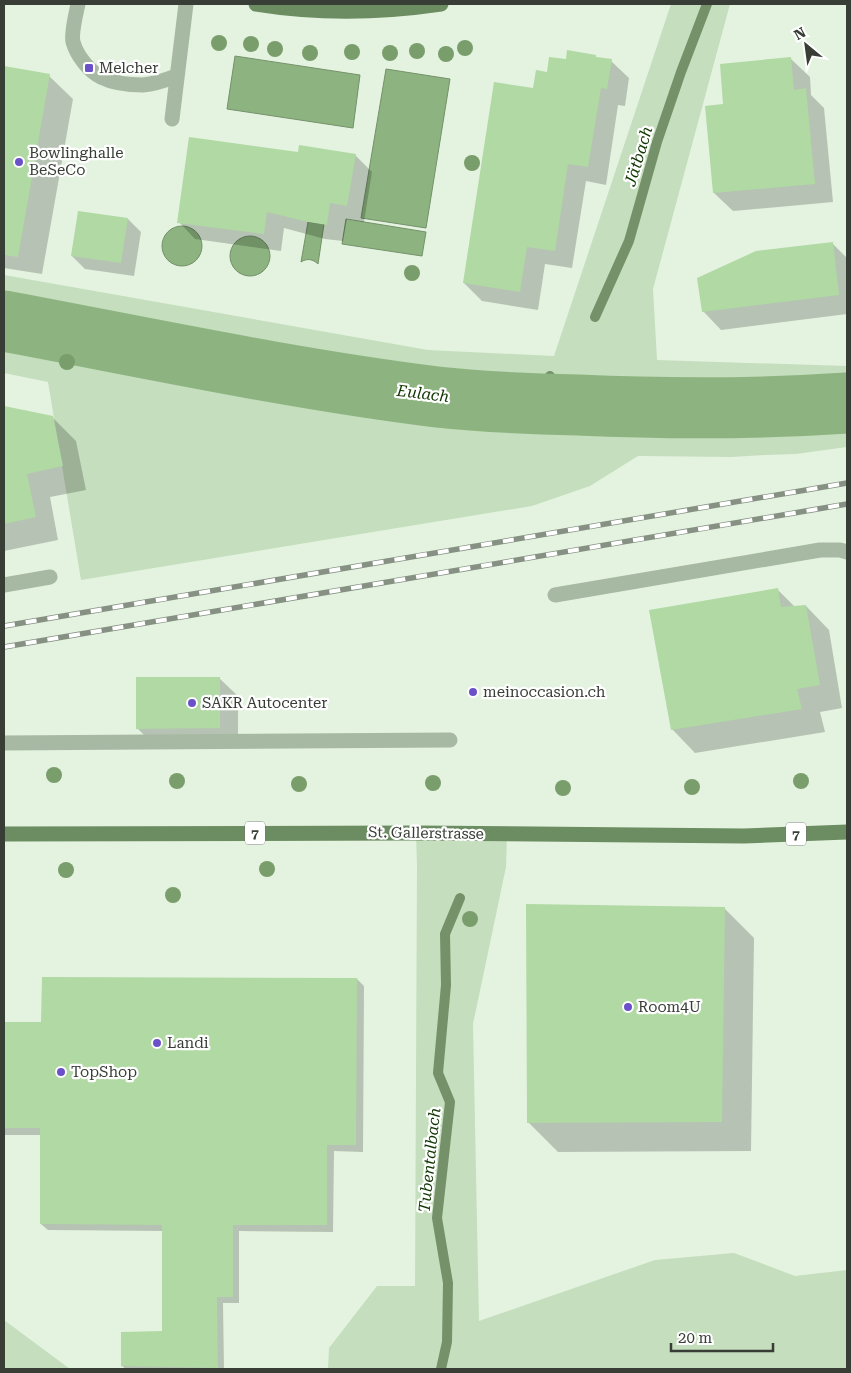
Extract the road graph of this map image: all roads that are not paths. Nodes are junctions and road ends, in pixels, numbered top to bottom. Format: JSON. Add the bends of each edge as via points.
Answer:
{"nodes":[{"id":1,"x":78,"y":4,"type":"edge"},
{"id":2,"x":186,"y":4,"type":"edge"},
{"id":3,"x":256,"y":4,"type":"edge"},
{"id":4,"x":441,"y":4,"type":"edge"},
{"id":5,"x":176,"y":76,"type":"junction"},
{"id":6,"x":172,"y":119,"type":"dead end"},
{"id":7,"x":847,"y":552,"type":"edge"},
{"id":8,"x":50,"y":577,"type":"dead end"},
{"id":9,"x":4,"y":586,"type":"edge"},
{"id":10,"x":556,"y":595,"type":"dead end"},
{"id":11,"x":450,"y":740,"type":"dead end"},
{"id":12,"x":4,"y":743,"type":"edge"},
{"id":13,"x":847,"y":832,"type":"edge"},
{"id":14,"x":4,"y":834,"type":"edge"}],
"edges":[{"from":1,"to":5,"type":"street","via":[[73,40],[79,55],[102,78],[143,85]]},
{"from":2,"to":5,"type":"street"},
{"from":3,"to":4,"type":"main road","via":[[336,12]]},
{"from":5,"to":6,"type":"street"},
{"from":7,"to":10,"type":"street","via":[[820,550]]},
{"from":8,"to":9,"type":"street"},
{"from":11,"to":12,"type":"street"},
{"from":13,"to":14,"type":"main road","name":"St. Gallerstrasse","number":"7","via":[[744,836]]}]}
